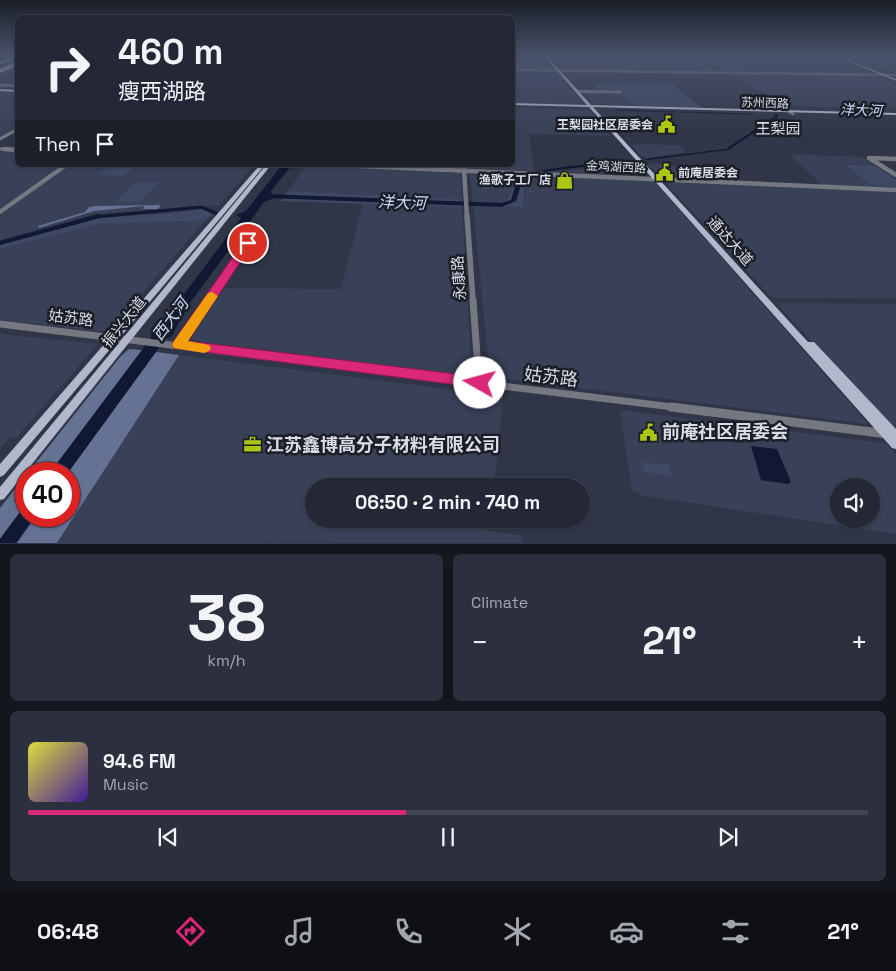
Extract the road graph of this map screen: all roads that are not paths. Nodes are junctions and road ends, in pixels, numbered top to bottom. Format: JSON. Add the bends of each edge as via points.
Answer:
{"nodes":[{"id":1,"x":569,"y":81,"type":"edge"},
{"id":2,"x":0,"y":88,"type":"edge"},
{"id":3,"x":15,"y":89,"type":"edge"},
{"id":4,"x":579,"y":92,"type":"junction"},
{"id":5,"x":605,"y":92,"type":"dead end"},
{"id":6,"x":776,"y":104,"type":"dead end"},
{"id":7,"x":515,"y":105,"type":"edge"},
{"id":8,"x":593,"y":107,"type":"junction"},
{"id":9,"x":791,"y":112,"type":"junction"},
{"id":10,"x":896,"y":115,"type":"edge"},
{"id":11,"x":15,"y":130,"type":"edge"},
{"id":12,"x":0,"y":138,"type":"edge"},
{"id":13,"x":0,"y":149,"type":"edge"},
{"id":14,"x":15,"y":150,"type":"edge"},
{"id":15,"x":896,"y":159,"type":"edge"},
{"id":16,"x":63,"y":167,"type":"edge"},
{"id":17,"x":261,"y":167,"type":"edge"},
{"id":18,"x":267,"y":167,"type":"edge"},
{"id":19,"x":387,"y":167,"type":"edge"},
{"id":20,"x":464,"y":170,"type":"junction"},
{"id":21,"x":896,"y":175,"type":"edge"},
{"id":22,"x":657,"y":179,"type":"junction"},
{"id":23,"x":896,"y":190,"type":"edge"},
{"id":24,"x":0,"y":212,"type":"edge"},
{"id":25,"x":248,"y":243,"type":"dead end"},
{"id":26,"x":0,"y":324,"type":"edge"},
{"id":27,"x":115,"y":337,"type":"junction"},
{"id":28,"x":128,"y":339,"type":"junction"},
{"id":29,"x":176,"y":344,"type":"junction"},
{"id":30,"x":480,"y":383,"type":"junction"},
{"id":31,"x":886,"y":434,"type":"junction"},
{"id":32,"x":896,"y":435,"type":"edge"},
{"id":33,"x":896,"y":444,"type":"edge"},
{"id":34,"x":0,"y":472,"type":"edge"},
{"id":35,"x":0,"y":495,"type":"edge"}],
"edges":[{"from":1,"to":4,"type":"main road","name":"通达大道"},
{"from":2,"to":3,"type":"main road"},
{"from":4,"to":5,"type":"street"},
{"from":4,"to":8,"type":"main road","name":"通达大道"},
{"from":6,"to":9,"type":"street"},
{"from":7,"to":8,"type":"main road","name":"苏州西路"},
{"from":8,"to":9,"type":"main road","name":"苏州西路"},
{"from":8,"to":22,"type":"main road","name":"通达大道"},
{"from":9,"to":10,"type":"main road","name":"苏州西路"},
{"from":11,"to":12,"type":"street"},
{"from":13,"to":14,"type":"street"},
{"from":15,"to":21,"type":"street","via":[[869,158]]},
{"from":16,"to":24,"type":"street"},
{"from":17,"to":27,"type":"main road","name":"振兴大道"},
{"from":18,"to":28,"type":"main road","name":"振兴大道"},
{"from":19,"to":20,"type":"street","name":"金鸡湖西路"},
{"from":20,"to":22,"type":"street","name":"金鸡湖西路"},
{"from":20,"to":30,"type":"street","name":"永康路"},
{"from":22,"to":23,"type":"street","name":"金鸡湖西路"},
{"from":22,"to":31,"type":"main road","name":"通达大道"},
{"from":22,"to":32,"type":"main road","name":"通达大道"},
{"from":25,"to":29,"type":"street"},
{"from":26,"to":27,"type":"street","name":"姑苏路"},
{"from":27,"to":28,"type":"street","name":"姑苏路"},
{"from":27,"to":34,"type":"main road","name":"振兴大道"},
{"from":28,"to":29,"type":"street","name":"姑苏路"},
{"from":28,"to":35,"type":"main road","name":"振兴大道"},
{"from":29,"to":30,"type":"street","name":"姑苏路"},
{"from":30,"to":31,"type":"street","name":"姑苏路"},
{"from":31,"to":32,"type":"street","name":"姑苏路"},
{"from":31,"to":33,"type":"main road","name":"通达大道"}]}
